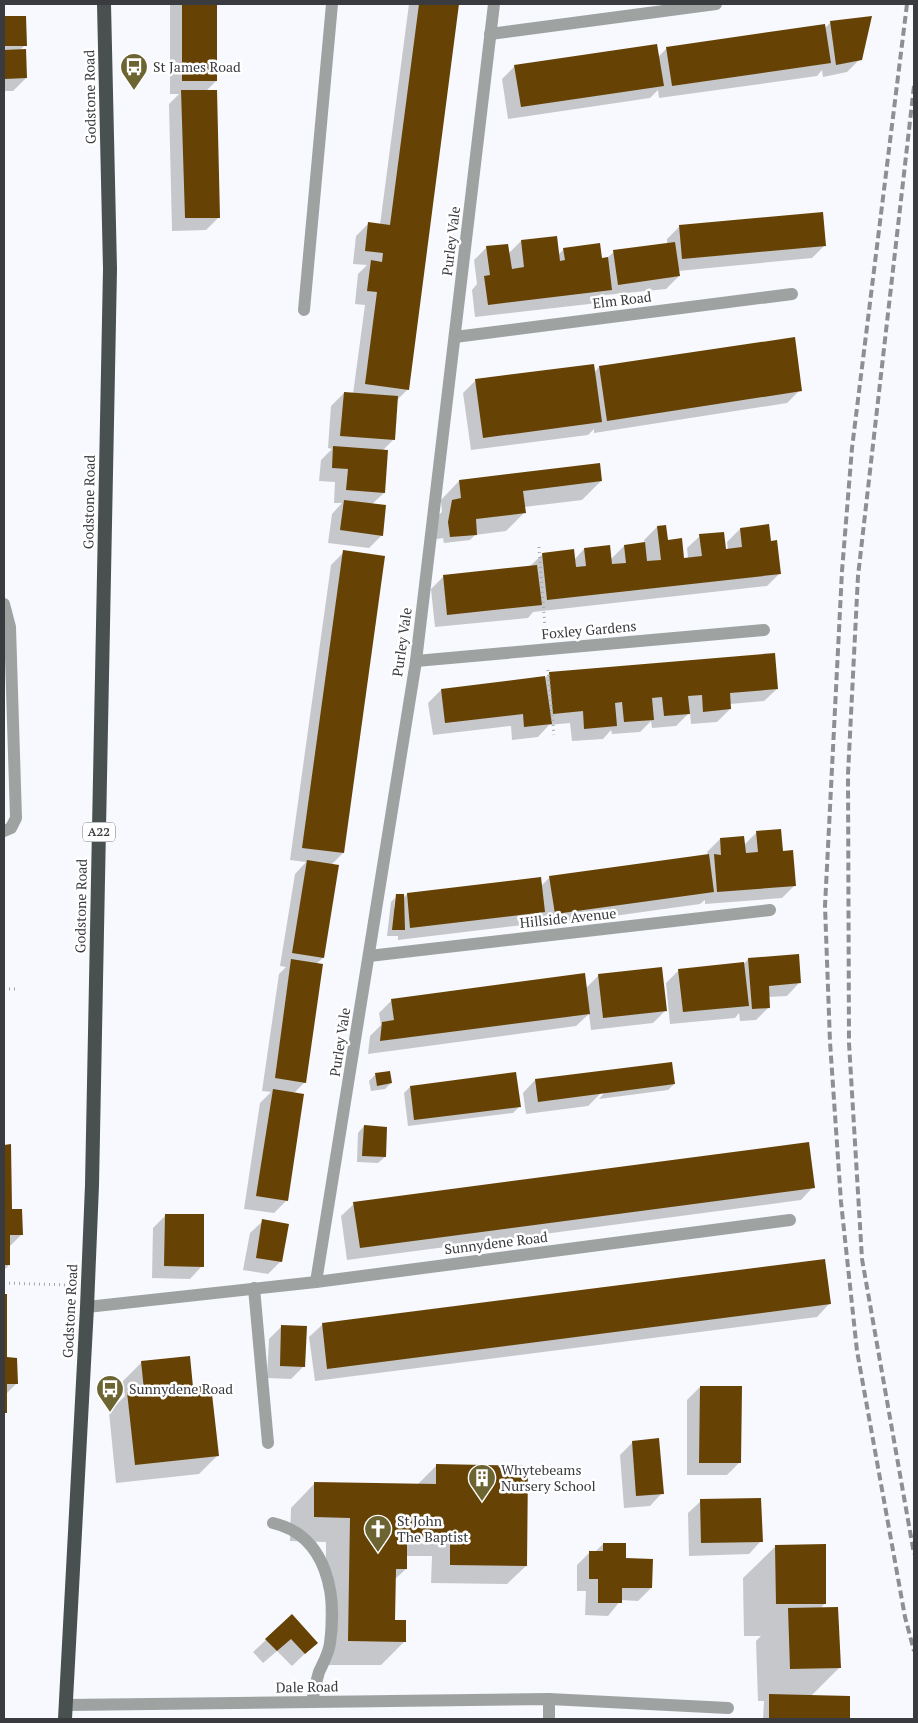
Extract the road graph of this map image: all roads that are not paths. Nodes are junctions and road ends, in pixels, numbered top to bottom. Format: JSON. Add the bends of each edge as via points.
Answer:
{"nodes":[{"id":1,"x":104,"y":4,"type":"edge"},
{"id":2,"x":332,"y":4,"type":"edge"},
{"id":3,"x":494,"y":4,"type":"edge"},
{"id":4,"x":716,"y":4,"type":"edge"},
{"id":5,"x":490,"y":34,"type":"junction"},
{"id":6,"x":792,"y":294,"type":"dead end"},
{"id":7,"x":304,"y":310,"type":"dead end"},
{"id":8,"x":455,"y":337,"type":"junction"},
{"id":9,"x":4,"y":604,"type":"edge"},
{"id":10,"x":764,"y":630,"type":"dead end"},
{"id":11,"x":416,"y":660,"type":"junction"},
{"id":12,"x":4,"y":831,"type":"edge"},
{"id":13,"x":770,"y":910,"type":"dead end"},
{"id":14,"x":368,"y":956,"type":"junction"},
{"id":15,"x":790,"y":1220,"type":"dead end"},
{"id":16,"x":316,"y":1282,"type":"junction"},
{"id":17,"x":254,"y":1288,"type":"junction"},
{"id":18,"x":87,"y":1307,"type":"junction"},
{"id":19,"x":268,"y":1443,"type":"dead end"},
{"id":20,"x":273,"y":1523,"type":"dead end"},
{"id":21,"x":549,"y":1699,"type":"junction"},
{"id":22,"x":312,"y":1702,"type":"junction"},
{"id":23,"x":65,"y":1705,"type":"junction"},
{"id":24,"x":728,"y":1708,"type":"dead end"},
{"id":25,"x":65,"y":1719,"type":"edge"},
{"id":26,"x":549,"y":1719,"type":"edge"}],
"edges":[{"from":1,"to":18,"type":"highway","name":"Godstone Road","number":"A22","via":[[109,278]]},
{"from":2,"to":7,"type":"street"},
{"from":3,"to":5,"type":"street","name":"Purley Vale"},
{"from":4,"to":5,"type":"street"},
{"from":5,"to":8,"type":"street","name":"Purley Vale"},
{"from":6,"to":8,"type":"street","name":"Elm Road"},
{"from":8,"to":11,"type":"street","name":"Purley Vale"},
{"from":9,"to":12,"type":"street","via":[[10,627],[16,818]]},
{"from":10,"to":11,"type":"street","name":"Foxley Gardens"},
{"from":11,"to":14,"type":"street","name":"Purley Vale"},
{"from":13,"to":14,"type":"street","name":"Hillside Avenue"},
{"from":14,"to":16,"type":"street","name":"Purley Vale"},
{"from":15,"to":16,"type":"street","name":"Sunnydene Road"},
{"from":16,"to":17,"type":"street","name":"Sunnydene Road"},
{"from":17,"to":18,"type":"street","name":"Sunnydene Road"},
{"from":17,"to":19,"type":"street"},
{"from":18,"to":23,"type":"highway","name":"Godstone Road","number":"A22"},
{"from":20,"to":22,"type":"street","via":[[294,1532],[304,1541],[321,1560],[331,1583],[330,1645]]},
{"from":21,"to":22,"type":"street","name":"Dale Road"},
{"from":21,"to":24,"type":"street","name":"Dale Road"},
{"from":21,"to":26,"type":"street"},
{"from":22,"to":23,"type":"street","name":"Dale Road"},
{"from":23,"to":25,"type":"highway","name":"Godstone Road","number":"A22"}]}
